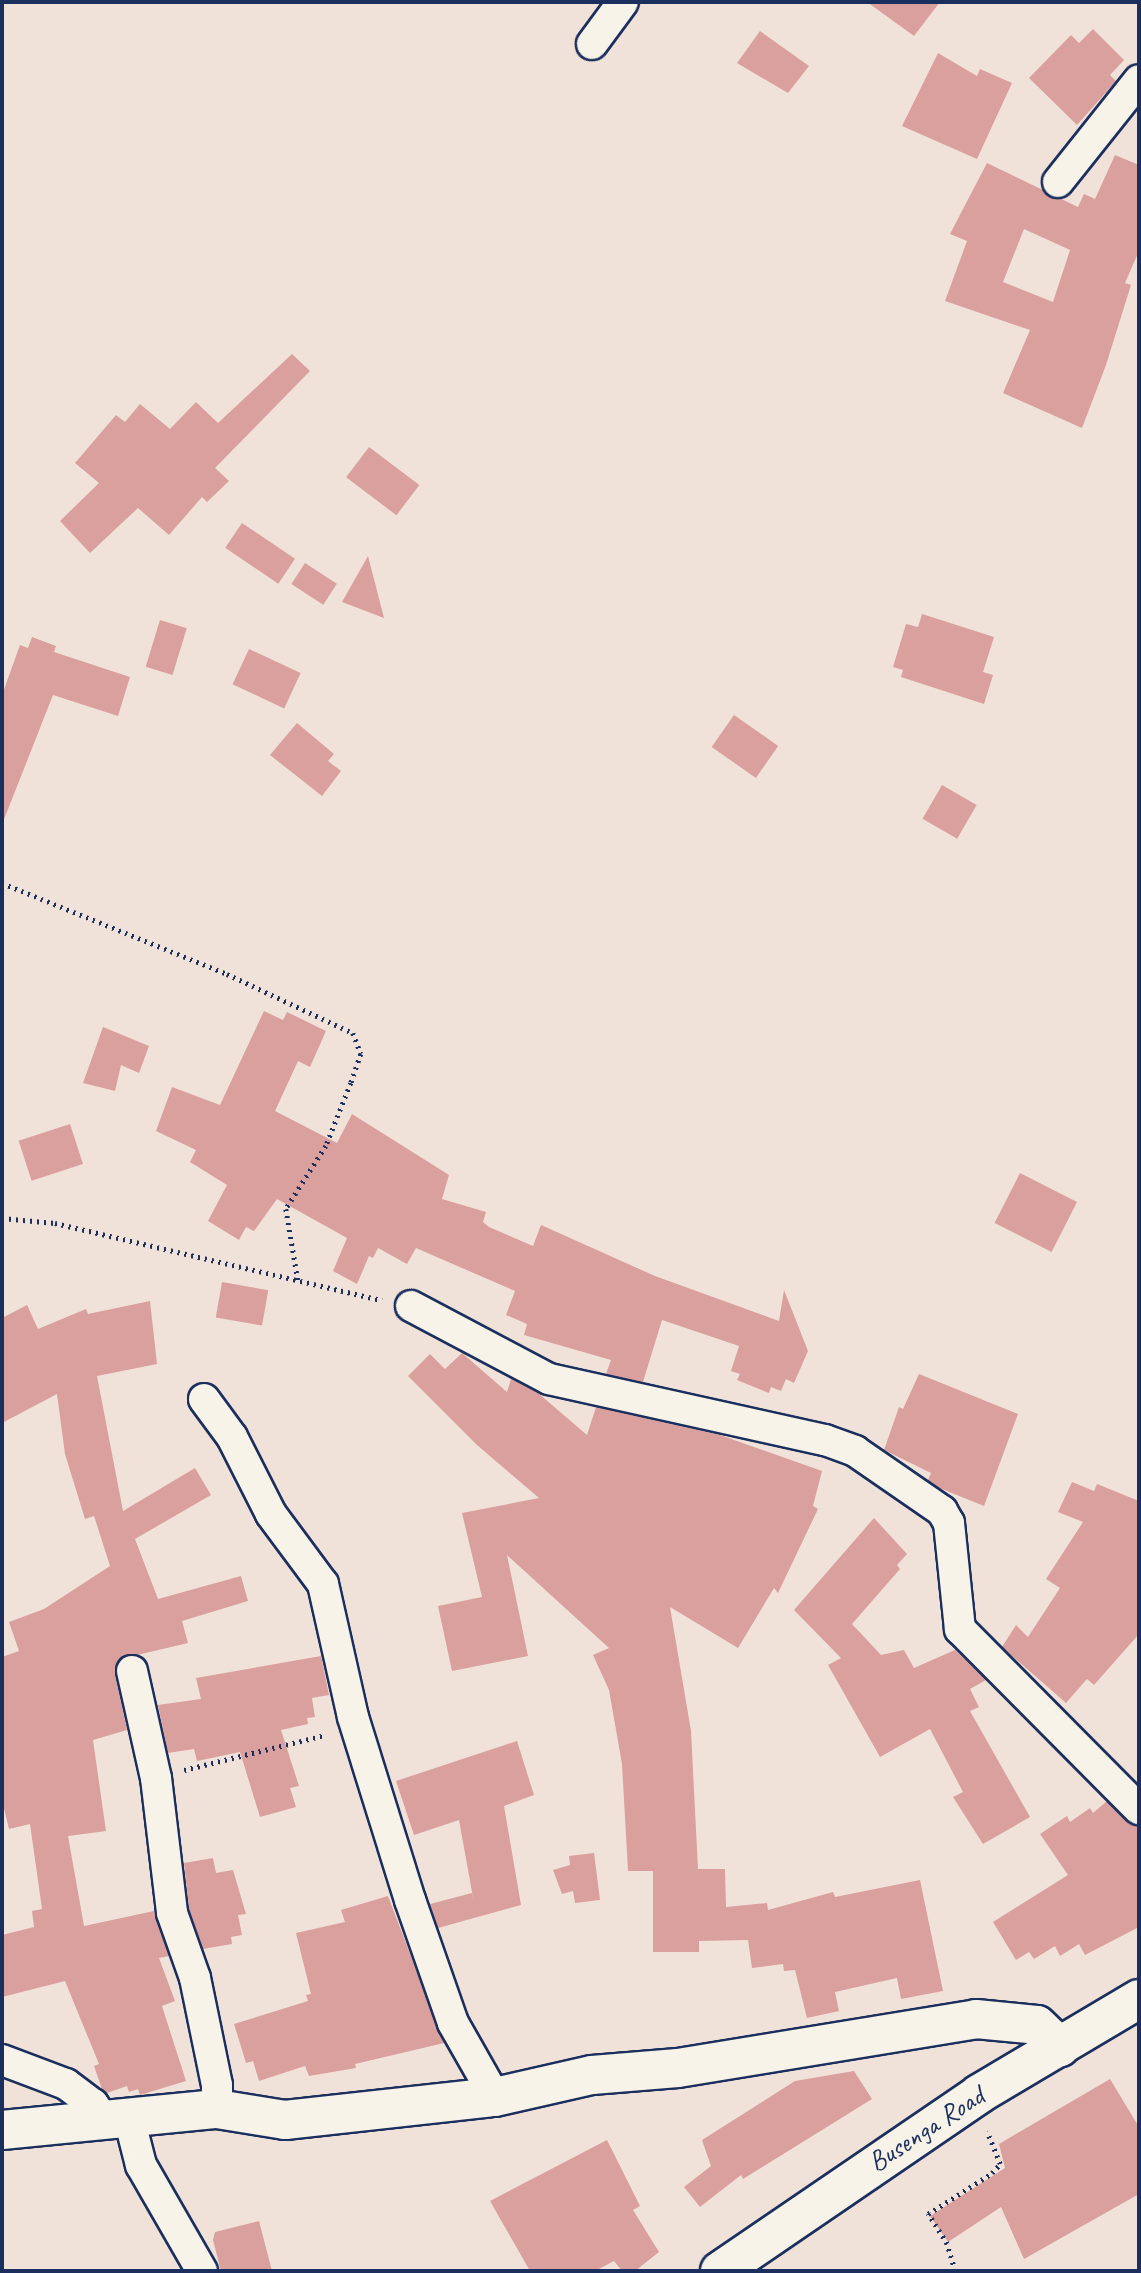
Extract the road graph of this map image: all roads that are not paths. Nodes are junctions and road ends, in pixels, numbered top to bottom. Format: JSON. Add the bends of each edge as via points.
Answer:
{"nodes":[{"id":1,"x":623,"y":2,"type":"edge"},
{"id":2,"x":592,"y":44,"type":"dead end"},
{"id":3,"x":1139,"y":80,"type":"edge"},
{"id":4,"x":1058,"y":182,"type":"dead end"},
{"id":5,"x":411,"y":1306,"type":"road end"},
{"id":6,"x":204,"y":1399,"type":"dead end"},
{"id":7,"x":132,"y":1671,"type":"dead end"},
{"id":8,"x":1139,"y":1808,"type":"edge"},
{"id":9,"x":1139,"y":1999,"type":"edge"},
{"id":10,"x":1059,"y":2047,"type":"junction"},
{"id":11,"x":2,"y":2060,"type":"edge"},
{"id":12,"x":495,"y":2097,"type":"junction"},
{"id":13,"x":217,"y":2109,"type":"junction"},
{"id":14,"x":117,"y":2120,"type":"junction"},
{"id":15,"x":2,"y":2130,"type":"edge"},
{"id":16,"x":202,"y":2271,"type":"edge"},
{"id":17,"x":720,"y":2271,"type":"edge"}],
"edges":[{"from":1,"to":2,"type":"street"},
{"from":3,"to":4,"type":"street"},
{"from":5,"to":8,"type":"street","via":[[550,1379],[825,1440],[855,1451],[942,1511],[948,1523],[960,1629]]},
{"from":6,"to":12,"type":"street","via":[[232,1437],[271,1514],[323,1584],[357,1728],[453,2023]]},
{"from":7,"to":13,"type":"street","via":[[156,1778],[172,1913],[195,1978],[217,2085]]},
{"from":9,"to":10,"type":"street","name":"Busenga Road"},
{"from":10,"to":12,"type":"street","via":[[1037,2025],[976,2019],[678,2068],[592,2076]]},
{"from":10,"to":17,"type":"street","name":"Busenga Road","via":[[970,2101]]},
{"from":11,"to":14,"type":"street","via":[[66,2084]]},
{"from":12,"to":13,"type":"street","via":[[285,2120]]},
{"from":13,"to":14,"type":"street"},
{"from":14,"to":15,"type":"street"},
{"from":14,"to":16,"type":"street"}]}
